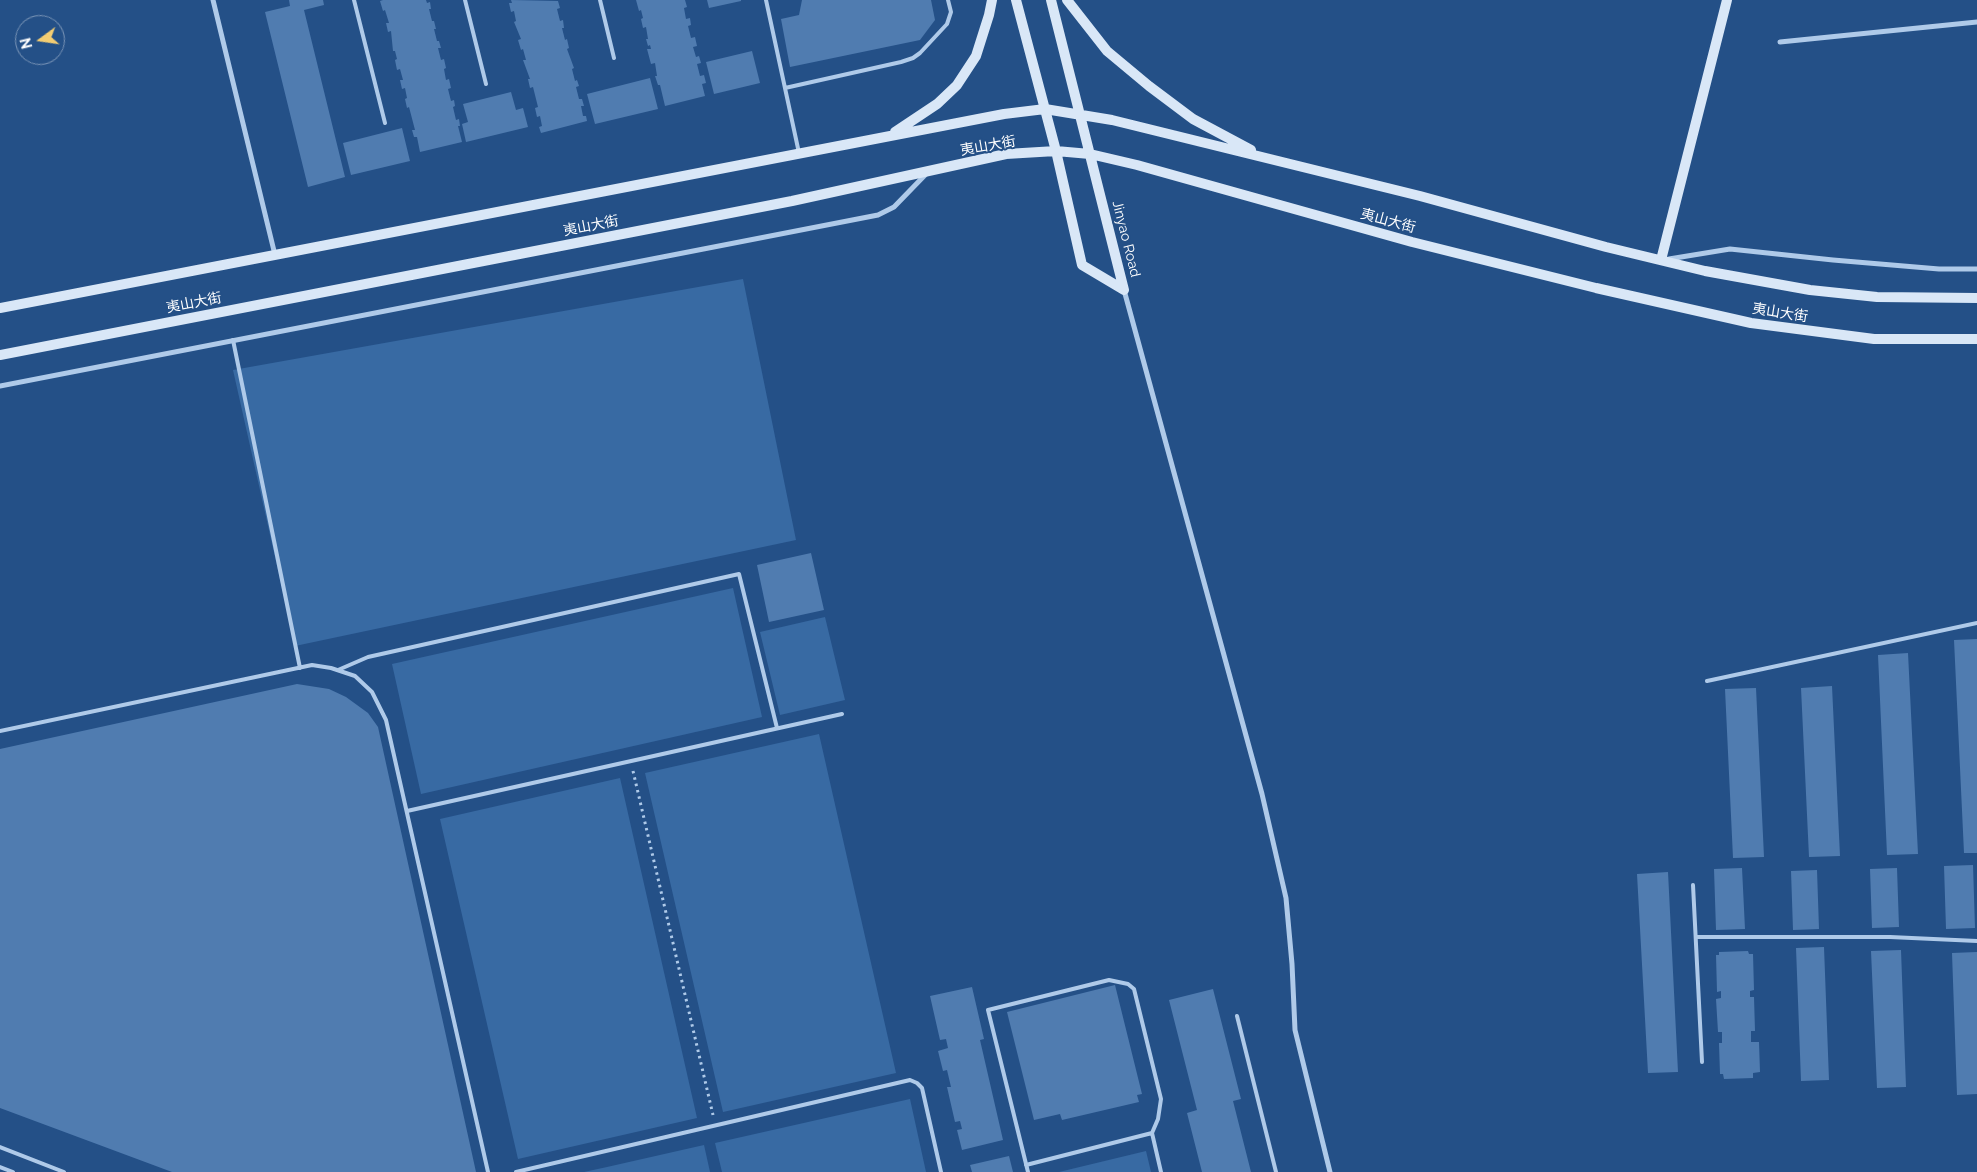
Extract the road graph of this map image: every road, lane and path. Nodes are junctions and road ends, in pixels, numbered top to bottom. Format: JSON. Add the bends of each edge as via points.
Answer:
{"nodes":[{"id":1,"x":213,"y":0,"type":"edge"},
{"id":2,"x":354,"y":0,"type":"edge"},
{"id":3,"x":465,"y":0,"type":"edge"},
{"id":4,"x":600,"y":0,"type":"edge"},
{"id":5,"x":766,"y":0,"type":"edge"},
{"id":6,"x":948,"y":0,"type":"edge"},
{"id":7,"x":992,"y":0,"type":"edge"},
{"id":8,"x":1016,"y":0,"type":"edge"},
{"id":9,"x":1051,"y":0,"type":"edge"},
{"id":10,"x":1067,"y":0,"type":"edge"},
{"id":11,"x":1727,"y":0,"type":"edge"},
{"id":12,"x":1977,"y":22,"type":"edge"},
{"id":13,"x":1780,"y":42,"type":"dead end"},
{"id":14,"x":614,"y":58,"type":"dead end"},
{"id":15,"x":486,"y":84,"type":"dead end"},
{"id":16,"x":785,"y":88,"type":"junction"},
{"id":17,"x":1045,"y":109,"type":"junction"},
{"id":18,"x":1081,"y":114,"type":"junction"},
{"id":19,"x":385,"y":123,"type":"dead end"},
{"id":20,"x":889,"y":136,"type":"junction"},
{"id":21,"x":1056,"y":151,"type":"junction"},
{"id":22,"x":798,"y":153,"type":"junction"},
{"id":23,"x":1090,"y":154,"type":"junction"},
{"id":24,"x":1266,"y":158,"type":"junction"},
{"id":25,"x":930,"y":171,"type":"junction"},
{"id":26,"x":275,"y":255,"type":"junction"},
{"id":27,"x":1661,"y":260,"type":"junction"},
{"id":28,"x":1977,"y":269,"type":"edge"},
{"id":29,"x":1124,"y":290,"type":"junction"},
{"id":30,"x":1977,"y":298,"type":"edge"},
{"id":31,"x":0,"y":308,"type":"edge"},
{"id":32,"x":1977,"y":339,"type":"edge"},
{"id":33,"x":232,"y":340,"type":"junction"},
{"id":34,"x":0,"y":355,"type":"edge"},
{"id":35,"x":0,"y":386,"type":"edge"},
{"id":36,"x":1977,"y":623,"type":"edge"},
{"id":37,"x":300,"y":668,"type":"junction"},
{"id":38,"x":338,"y":670,"type":"junction"},
{"id":39,"x":1707,"y":681,"type":"dead end"},
{"id":40,"x":842,"y":714,"type":"dead end"},
{"id":41,"x":777,"y":728,"type":"junction"},
{"id":42,"x":0,"y":731,"type":"edge"},
{"id":43,"x":631,"y":761,"type":"junction"},
{"id":44,"x":407,"y":811,"type":"junction"},
{"id":45,"x":1693,"y":885,"type":"dead end"},
{"id":46,"x":1696,"y":937,"type":"junction"},
{"id":47,"x":1977,"y":941,"type":"edge"},
{"id":48,"x":1237,"y":1016,"type":"dead end"},
{"id":49,"x":1702,"y":1062,"type":"dead end"},
{"id":50,"x":716,"y":1126,"type":"junction"},
{"id":51,"x":1152,"y":1133,"type":"junction"},
{"id":52,"x":0,"y":1147,"type":"edge"},
{"id":53,"x":1026,"y":1164,"type":"junction"},
{"id":54,"x":0,"y":1167,"type":"edge"},
{"id":55,"x":13,"y":1172,"type":"edge"},
{"id":56,"x":64,"y":1172,"type":"edge"},
{"id":57,"x":488,"y":1172,"type":"edge"},
{"id":58,"x":516,"y":1172,"type":"edge"},
{"id":59,"x":941,"y":1172,"type":"edge"},
{"id":60,"x":1028,"y":1172,"type":"edge"},
{"id":61,"x":1161,"y":1172,"type":"edge"},
{"id":62,"x":1276,"y":1172,"type":"edge"},
{"id":63,"x":1330,"y":1172,"type":"edge"}],
"edges":[{"from":1,"to":26,"type":"street"},
{"from":2,"to":19,"type":"lane"},
{"from":3,"to":15,"type":"lane"},
{"from":4,"to":14,"type":"lane"},
{"from":5,"to":16,"type":"lane"},
{"from":6,"to":16,"type":"lane","via":[[951,12],[947,24],[913,58]]},
{"from":7,"to":20,"type":"main road","via":[[976,56],[957,85],[937,104]]},
{"from":8,"to":17,"type":"main road","name":"Jinyao Road"},
{"from":9,"to":18,"type":"main road","name":"Jinyao Road"},
{"from":10,"to":24,"type":"main road","via":[[1108,51],[1149,86],[1193,120]]},
{"from":11,"to":27,"type":"main road"},
{"from":12,"to":13,"type":"street"},
{"from":16,"to":22,"type":"lane"},
{"from":17,"to":18,"type":"main road","name":"夷山大街"},
{"from":17,"to":20,"type":"main road","name":"夷山大街"},
{"from":17,"to":21,"type":"main road","name":"Jinyao Road"},
{"from":18,"to":23,"type":"main road","name":"Jinyao Road"},
{"from":18,"to":24,"type":"main road","name":"夷山大街"},
{"from":20,"to":22,"type":"main road","name":"夷山大街"},
{"from":21,"to":23,"type":"main road","name":"夷山大街"},
{"from":21,"to":25,"type":"main road","name":"夷山大街","via":[[1006,154]]},
{"from":21,"to":29,"type":"main road","name":"Jinyao Road","via":[[1082,265]]},
{"from":22,"to":26,"type":"main road","name":"夷山大街"},
{"from":23,"to":29,"type":"main road","name":"Jinyao Road"},
{"from":23,"to":32,"type":"main road","name":"夷山大街","via":[[1412,242],[1715,316],[1874,339]]},
{"from":24,"to":27,"type":"main road","name":"夷山大街"},
{"from":25,"to":33,"type":"street","via":[[894,207],[878,215]]},
{"from":25,"to":34,"type":"main road","name":"夷山大街","via":[[782,203]]},
{"from":26,"to":31,"type":"main road","name":"夷山大街"},
{"from":27,"to":28,"type":"street","via":[[1730,249],[1920,268]]},
{"from":27,"to":30,"type":"main road","name":"夷山大街","via":[[1810,290],[1876,297]]},
{"from":29,"to":63,"type":"street","via":[[1262,794],[1286,898],[1295,1030]]},
{"from":33,"to":35,"type":"street"},
{"from":33,"to":37,"type":"lane"},
{"from":36,"to":39,"type":"lane"},
{"from":37,"to":38,"type":"lane","via":[[312,665]]},
{"from":37,"to":42,"type":"lane"},
{"from":38,"to":41,"type":"lane","via":[[368,656],[739,574]]},
{"from":38,"to":44,"type":"lane","via":[[355,676],[372,692],[386,720]]},
{"from":40,"to":41,"type":"lane"},
{"from":41,"to":43,"type":"lane"},
{"from":43,"to":44,"type":"lane"},
{"from":43,"to":50,"type":"path"},
{"from":44,"to":57,"type":"lane"},
{"from":45,"to":46,"type":"lane"},
{"from":46,"to":47,"type":"lane"},
{"from":46,"to":49,"type":"lane"},
{"from":48,"to":62,"type":"lane"},
{"from":50,"to":58,"type":"lane"},
{"from":50,"to":59,"type":"lane","via":[[910,1080],[922,1088]]},
{"from":51,"to":53,"type":"lane"},
{"from":51,"to":53,"type":"lane","via":[[1161,1099],[1134,989],[1128,984],[1109,980],[988,1010]]},
{"from":51,"to":61,"type":"lane"},
{"from":52,"to":56,"type":"lane"},
{"from":53,"to":60,"type":"lane"},
{"from":54,"to":55,"type":"lane"}]}
